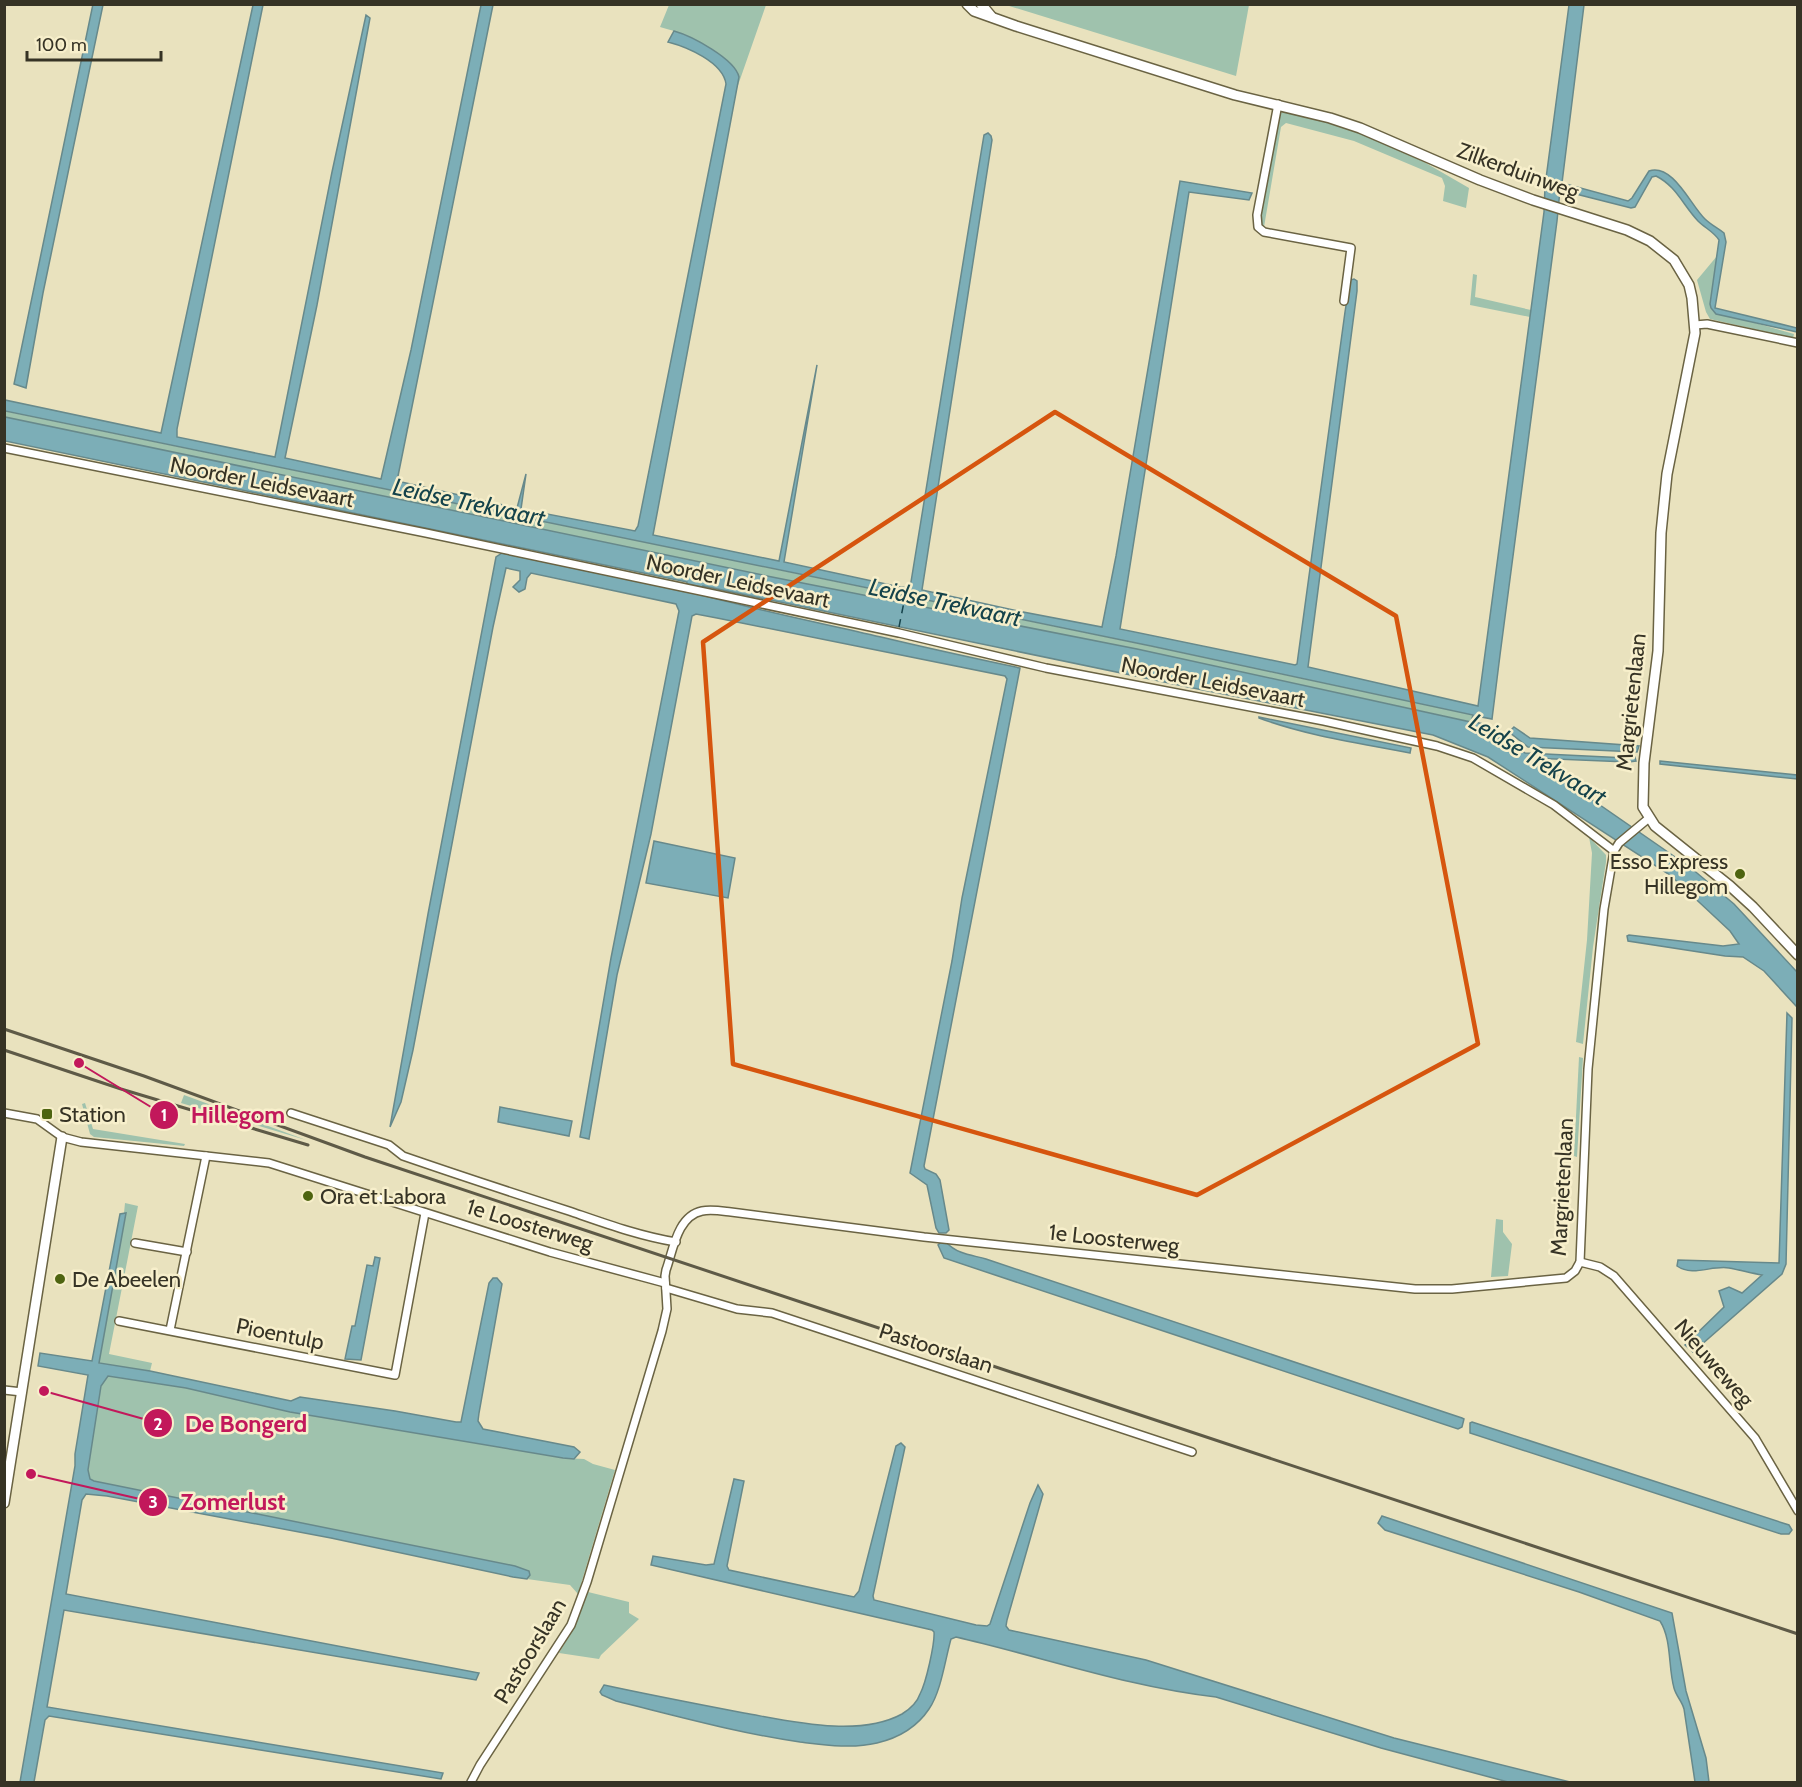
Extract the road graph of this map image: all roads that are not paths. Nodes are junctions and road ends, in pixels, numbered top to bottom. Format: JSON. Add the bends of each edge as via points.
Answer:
{"nodes":[{"id":1,"x":967,"y":4,"type":"edge"},
{"id":2,"x":981,"y":4,"type":"edge"},
{"id":3,"x":991,"y":16,"type":"junction"},
{"id":4,"x":1278,"y":104,"type":"junction"},
{"id":5,"x":1344,"y":301,"type":"dead end"},
{"id":6,"x":1695,"y":325,"type":"junction"},
{"id":7,"x":1797,"y":343,"type":"edge"},
{"id":8,"x":4,"y":448,"type":"edge"},
{"id":9,"x":1649,"y":818,"type":"junction"},
{"id":10,"x":1614,"y":851,"type":"junction"},
{"id":11,"x":1797,"y":956,"type":"edge"},
{"id":12,"x":4,"y":1113,"type":"edge"},
{"id":13,"x":291,"y":1113,"type":"dead end"},
{"id":14,"x":62,"y":1137,"type":"junction"},
{"id":15,"x":206,"y":1156,"type":"junction"},
{"id":16,"x":425,"y":1213,"type":"junction"},
{"id":17,"x":675,"y":1242,"type":"junction"},
{"id":18,"x":135,"y":1243,"type":"dead end"},
{"id":19,"x":187,"y":1252,"type":"junction"},
{"id":20,"x":1580,"y":1262,"type":"junction"},
{"id":21,"x":1566,"y":1278,"type":"joint"},
{"id":22,"x":666,"y":1285,"type":"junction"},
{"id":23,"x":119,"y":1321,"type":"dead end"},
{"id":24,"x":170,"y":1330,"type":"junction"},
{"id":25,"x":4,"y":1390,"type":"edge"},
{"id":26,"x":22,"y":1392,"type":"junction"},
{"id":27,"x":1192,"y":1452,"type":"dead end"},
{"id":28,"x":5,"y":1502,"type":"edge"},
{"id":29,"x":1797,"y":1511,"type":"edge"},
{"id":30,"x":471,"y":1782,"type":"edge"}],
"edges":[{"from":1,"to":3,"type":"main road","name":"Zilkerduinweg","via":[[974,11]]},
{"from":2,"to":3,"type":"main road"},
{"from":3,"to":4,"type":"main road","name":"Zilkerduinweg","via":[[1235,95]]},
{"from":4,"to":5,"type":"street","via":[[1258,227],[1264,232],[1351,248]]},
{"from":4,"to":6,"type":"main road","name":"Zilkerduinweg","via":[[1360,128],[1480,180],[1627,230],[1664,250],[1674,260],[1689,285]]},
{"from":6,"to":7,"type":"street","via":[[1707,324]]},
{"from":6,"to":9,"type":"main road","name":"Margrietenlaan","via":[[1667,474],[1661,533],[1658,651],[1643,775],[1642,799]]},
{"from":8,"to":10,"type":"street","name":"Noorder Leidsevaart","via":[[899,633],[1046,668],[1437,746],[1473,759],[1554,805]]},
{"from":9,"to":10,"type":"street","name":"Margrietenlaan","via":[[1618,843]]},
{"from":9,"to":11,"type":"main road","via":[[1753,907]]},
{"from":10,"to":20,"type":"street","name":"Margrietenlaan","via":[[1604,909],[1588,1069]]},
{"from":12,"to":14,"type":"street","via":[[37,1119]]},
{"from":13,"to":17,"type":"street","name":"1e Loosterweg","via":[[389,1145],[403,1156]]},
{"from":14,"to":15,"type":"street","name":"1e Loosterweg"},
{"from":14,"to":26,"type":"main road"},
{"from":15,"to":16,"type":"street","name":"1e Loosterweg","via":[[269,1162]]},
{"from":15,"to":19,"type":"street"},
{"from":16,"to":22,"type":"street","name":"1e Loosterweg"},
{"from":16,"to":24,"type":"street","name":"Pioentulp","via":[[395,1375]]},
{"from":17,"to":21,"type":"street","name":"1e Loosterweg","via":[[681,1226],[694,1213],[712,1210],[932,1238],[1414,1289]]},
{"from":17,"to":22,"type":"street","name":"1e Loosterweg"},
{"from":18,"to":19,"type":"street"},
{"from":19,"to":24,"type":"street"},
{"from":20,"to":21,"type":"street","name":"Margrietenlaan"},
{"from":20,"to":29,"type":"street","name":"Nieuweweg","via":[[1614,1276],[1704,1378],[1755,1438]]},
{"from":22,"to":27,"type":"street","name":"Pastoorslaan","via":[[737,1309],[772,1313]]},
{"from":22,"to":30,"type":"street","name":"Pastoorslaan","via":[[667,1309],[662,1331],[571,1625]]},
{"from":23,"to":24,"type":"street"},
{"from":25,"to":26,"type":"street"},
{"from":26,"to":28,"type":"main road"}]}
